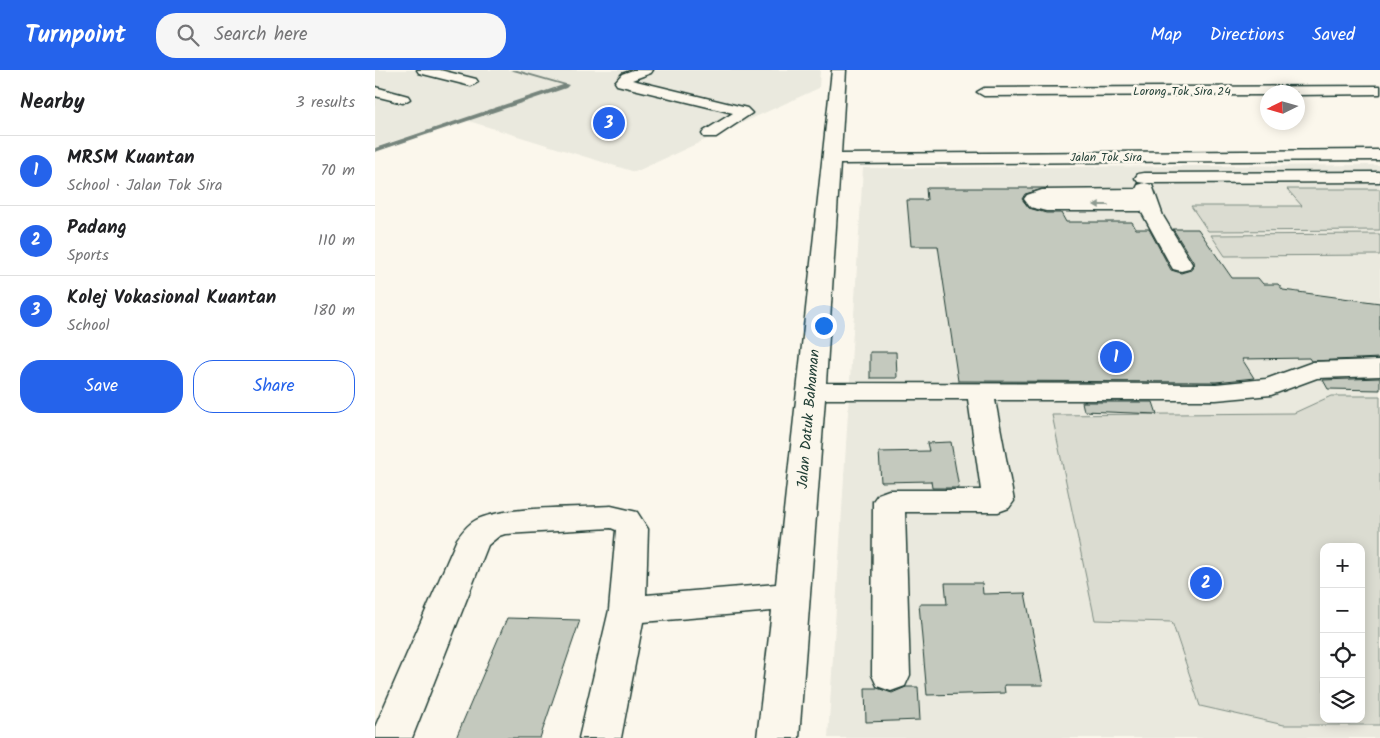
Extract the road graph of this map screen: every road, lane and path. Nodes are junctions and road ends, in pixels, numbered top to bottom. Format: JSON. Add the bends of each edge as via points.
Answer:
{"nodes":[{"id":1,"x":424,"y":70,"type":"edge"},
{"id":2,"x":646,"y":70,"type":"edge"},
{"id":3,"x":839,"y":70,"type":"edge"},
{"id":4,"x":1294,"y":75,"type":"dead end"},
{"id":5,"x":1132,"y":77,"type":"dead end"},
{"id":6,"x":471,"y":82,"type":"dead end"},
{"id":7,"x":1313,"y":90,"type":"junction"},
{"id":8,"x":1380,"y":90,"type":"edge"},
{"id":9,"x":1142,"y":91,"type":"junction"},
{"id":10,"x":375,"y":92,"type":"edge"},
{"id":11,"x":984,"y":92,"type":"dead end"},
{"id":12,"x":403,"y":99,"type":"dead end"},
{"id":13,"x":710,"y":134,"type":"dead end"},
{"id":14,"x":1380,"y":155,"type":"edge"},
{"id":15,"x":1128,"y":157,"type":"junction"},
{"id":16,"x":833,"y":159,"type":"junction"},
{"id":17,"x":1380,"y":177,"type":"edge"},
{"id":18,"x":1146,"y":193,"type":"junction"},
{"id":19,"x":1181,"y":264,"type":"dead end"},
{"id":20,"x":1380,"y":368,"type":"edge"},
{"id":21,"x":812,"y":392,"type":"junction"},
{"id":22,"x":980,"y":392,"type":"junction"},
{"id":23,"x":792,"y":596,"type":"junction"},
{"id":24,"x":627,"y":610,"type":"junction"},
{"id":25,"x":891,"y":675,"type":"dead end"},
{"id":26,"x":391,"y":738,"type":"edge"},
{"id":27,"x":600,"y":738,"type":"edge"},
{"id":28,"x":778,"y":738,"type":"edge"}],
"edges":[{"from":1,"to":6,"type":"street"},
{"from":2,"to":13,"type":"street","via":[[622,82],[745,113]]},
{"from":3,"to":16,"type":"street","name":"Jalan Datuk Bahaman"},
{"from":4,"to":7,"type":"street"},
{"from":5,"to":9,"type":"street"},
{"from":7,"to":8,"type":"street","name":"Lorong Tok Sira 24"},
{"from":7,"to":9,"type":"street","name":"Lorong Tok Sira 24"},
{"from":9,"to":11,"type":"street","name":"Lorong Tok Sira 24"},
{"from":10,"to":12,"type":"street"},
{"from":14,"to":15,"type":"street","name":"Jalan Tok Sira"},
{"from":15,"to":16,"type":"street","name":"Jalan Tok Sira"},
{"from":15,"to":18,"type":"street"},
{"from":16,"to":21,"type":"street","name":"Jalan Datuk Bahaman"},
{"from":17,"to":18,"type":"street"},
{"from":18,"to":19,"type":"street"},
{"from":20,"to":22,"type":"street","via":[[1313,370],[1271,387],[1248,390]]},
{"from":21,"to":22,"type":"street"},
{"from":21,"to":23,"type":"street","name":"Jalan Datuk Bahaman"},
{"from":22,"to":25,"type":"street","via":[[998,501],[889,501]]},
{"from":23,"to":24,"type":"street"},
{"from":23,"to":28,"type":"street","name":"Jalan Datuk Bahaman"},
{"from":24,"to":26,"type":"street","via":[[632,529],[626,520],[611,517],[505,523],[487,528],[474,539]]},
{"from":24,"to":27,"type":"street"}]}
